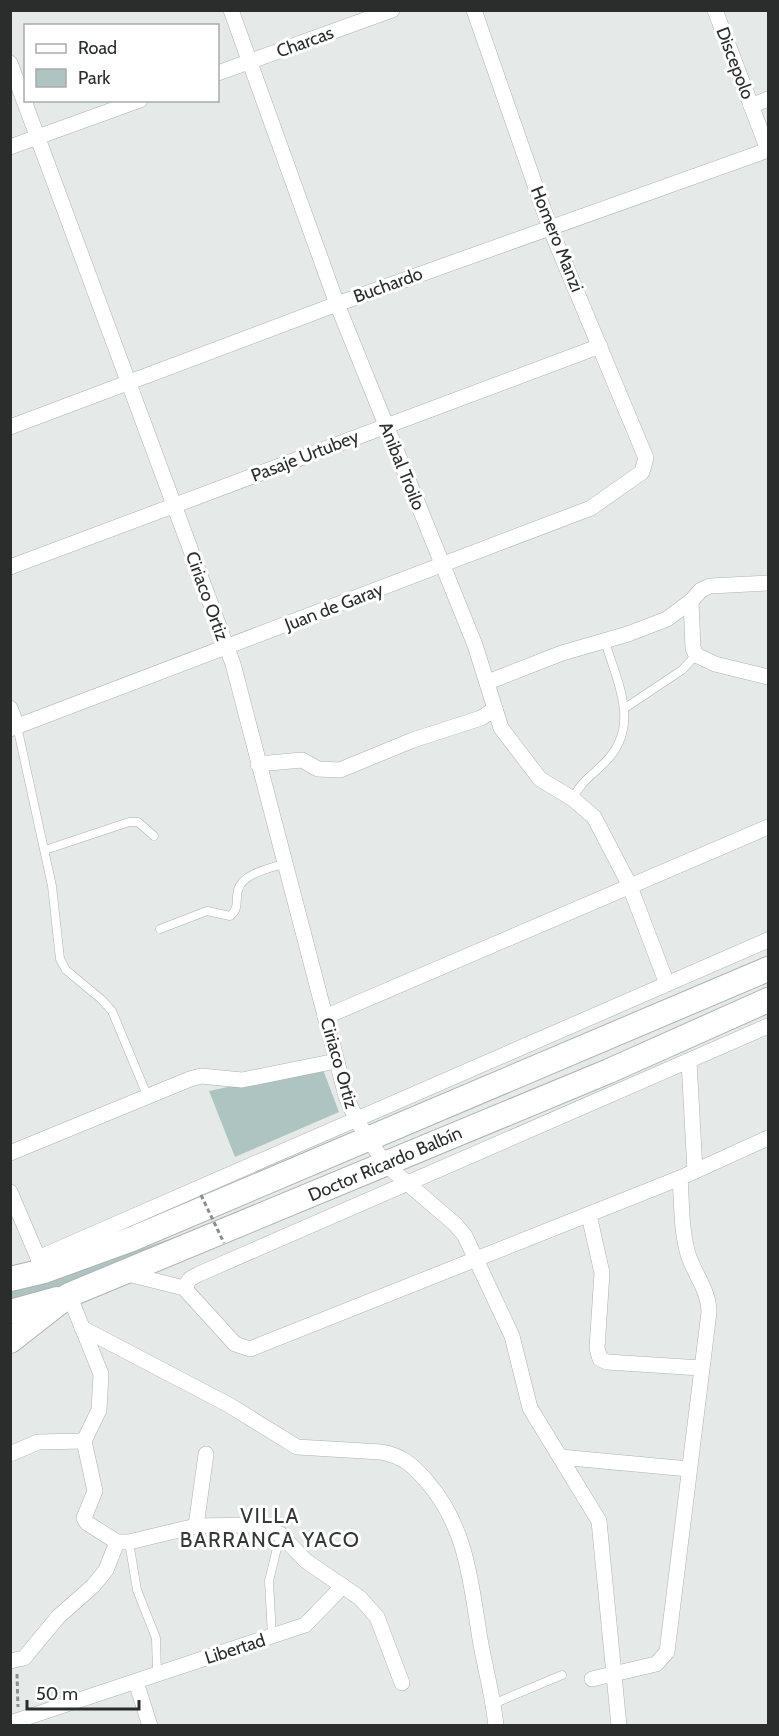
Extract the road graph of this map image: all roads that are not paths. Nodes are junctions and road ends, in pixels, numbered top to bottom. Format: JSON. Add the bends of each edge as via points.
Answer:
{"nodes":[{"id":1,"x":231,"y":10,"type":"edge"},
{"id":2,"x":392,"y":10,"type":"edge"},
{"id":3,"x":474,"y":10,"type":"edge"},
{"id":4,"x":715,"y":10,"type":"edge"},
{"id":5,"x":249,"y":61,"type":"junction"},
{"id":6,"x":10,"y":63,"type":"edge"},
{"id":7,"x":219,"y":73,"type":"edge"},
{"id":8,"x":768,"y":99,"type":"edge"},
{"id":9,"x":24,"y":100,"type":"edge"},
{"id":10,"x":25,"y":102,"type":"edge"},
{"id":11,"x":134,"y":102,"type":"edge"},
{"id":12,"x":752,"y":106,"type":"junction"},
{"id":13,"x":38,"y":137,"type":"junction"},
{"id":14,"x":10,"y":147,"type":"edge"},
{"id":15,"x":768,"y":150,"type":"edge"},
{"id":16,"x":550,"y":228,"type":"junction"},
{"id":17,"x":338,"y":304,"type":"junction"},
{"id":18,"x":600,"y":346,"type":"junction"},
{"id":19,"x":128,"y":382,"type":"junction"},
{"id":20,"x":386,"y":426,"type":"junction"},
{"id":21,"x":10,"y":427,"type":"edge"},
{"id":22,"x":646,"y":465,"type":"joint"},
{"id":23,"x":174,"y":507,"type":"junction"},
{"id":24,"x":442,"y":566,"type":"junction"},
{"id":25,"x":10,"y":567,"type":"edge"},
{"id":26,"x":768,"y":583,"type":"edge"},
{"id":27,"x":691,"y":601,"type":"junction"},
{"id":28,"x":605,"y":641,"type":"junction"},
{"id":29,"x":226,"y":648,"type":"junction"},
{"id":30,"x":696,"y":655,"type":"junction"},
{"id":31,"x":768,"y":677,"type":"edge"},
{"id":32,"x":488,"y":682,"type":"junction"},
{"id":33,"x":10,"y":708,"type":"edge"},
{"id":34,"x":625,"y":708,"type":"junction"},
{"id":35,"x":495,"y":709,"type":"junction"},
{"id":36,"x":14,"y":727,"type":"edge"},
{"id":37,"x":258,"y":764,"type":"junction"},
{"id":38,"x":573,"y":799,"type":"junction"},
{"id":39,"x":768,"y":827,"type":"edge"},
{"id":40,"x":154,"y":836,"type":"dead end"},
{"id":41,"x":45,"y":850,"type":"junction"},
{"id":42,"x":286,"y":863,"type":"junction"},
{"id":43,"x":629,"y":884,"type":"junction"},
{"id":44,"x":160,"y":929,"type":"dead end"},
{"id":45,"x":768,"y":940,"type":"edge"},
{"id":46,"x":768,"y":969,"type":"edge"},
{"id":47,"x":667,"y":984,"type":"junction"},
{"id":48,"x":768,"y":1000,"type":"edge"},
{"id":49,"x":326,"y":1017,"type":"junction"},
{"id":50,"x":768,"y":1026,"type":"edge"},
{"id":51,"x":336,"y":1061,"type":"junction"},
{"id":52,"x":689,"y":1061,"type":"junction"},
{"id":53,"x":147,"y":1095,"type":"junction"},
{"id":54,"x":363,"y":1130,"type":"junction"},
{"id":55,"x":768,"y":1138,"type":"edge"},
{"id":56,"x":10,"y":1153,"type":"edge"},
{"id":57,"x":385,"y":1164,"type":"junction"},
{"id":58,"x":695,"y":1172,"type":"junction"},
{"id":59,"x":680,"y":1179,"type":"junction"},
{"id":60,"x":407,"y":1185,"type":"junction"},
{"id":61,"x":10,"y":1192,"type":"edge"},
{"id":62,"x":589,"y":1215,"type":"junction"},
{"id":63,"x":477,"y":1259,"type":"junction"},
{"id":64,"x":41,"y":1264,"type":"junction"},
{"id":65,"x":123,"y":1273,"type":"junction"},
{"id":66,"x":10,"y":1279,"type":"edge"},
{"id":67,"x":184,"y":1288,"type":"junction"},
{"id":68,"x":69,"y":1295,"type":"junction"},
{"id":69,"x":10,"y":1312,"type":"edge"},
{"id":70,"x":82,"y":1328,"type":"junction"},
{"id":71,"x":10,"y":1341,"type":"edge"},
{"id":72,"x":701,"y":1368,"type":"junction"},
{"id":73,"x":84,"y":1441,"type":"junction"},
{"id":74,"x":10,"y":1454,"type":"edge"},
{"id":75,"x":206,"y":1454,"type":"dead end"},
{"id":76,"x":560,"y":1457,"type":"junction"},
{"id":77,"x":689,"y":1468,"type":"junction"},
{"id":78,"x":196,"y":1526,"type":"junction"},
{"id":79,"x":280,"y":1534,"type":"junction"},
{"id":80,"x":123,"y":1542,"type":"junction"},
{"id":81,"x":343,"y":1586,"type":"junction"},
{"id":82,"x":272,"y":1637,"type":"junction"},
{"id":83,"x":14,"y":1661,"type":"edge"},
{"id":84,"x":157,"y":1674,"type":"junction"},
{"id":85,"x":614,"y":1674,"type":"junction"},
{"id":86,"x":562,"y":1675,"type":"dead end"},
{"id":87,"x":592,"y":1679,"type":"dead end"},
{"id":88,"x":136,"y":1682,"type":"junction"},
{"id":89,"x":402,"y":1683,"type":"dead end"},
{"id":90,"x":494,"y":1704,"type":"junction"},
{"id":91,"x":14,"y":1722,"type":"edge"},
{"id":92,"x":150,"y":1725,"type":"edge"},
{"id":93,"x":496,"y":1725,"type":"edge"},
{"id":94,"x":619,"y":1725,"type":"edge"}],
"edges":[{"from":1,"to":5,"type":"street","name":"Anibal Troilo"},
{"from":2,"to":5,"type":"street","name":"Charcas"},
{"from":3,"to":16,"type":"street","name":"Homero Manzi"},
{"from":4,"to":12,"type":"street","name":"Discepolo"},
{"from":5,"to":7,"type":"street","name":"Charcas"},
{"from":5,"to":17,"type":"street","name":"Anibal Troilo"},
{"from":6,"to":9,"type":"street","name":"Ciriaco Ortiz"},
{"from":8,"to":12,"type":"street"},
{"from":10,"to":13,"type":"street","name":"Ciriaco Ortiz"},
{"from":11,"to":13,"type":"street"},
{"from":12,"to":15,"type":"street","name":"Discepolo"},
{"from":13,"to":14,"type":"street"},
{"from":13,"to":19,"type":"street","name":"Ciriaco Ortiz"},
{"from":15,"to":16,"type":"street","name":"Buchardo"},
{"from":16,"to":17,"type":"street","name":"Buchardo"},
{"from":16,"to":18,"type":"street","name":"Homero Manzi"},
{"from":17,"to":19,"type":"street","name":"Buchardo"},
{"from":17,"to":20,"type":"street","name":"Anibal Troilo"},
{"from":18,"to":20,"type":"street","name":"Pasaje Urtubey"},
{"from":18,"to":22,"type":"street","name":"Homero Manzi"},
{"from":19,"to":21,"type":"street","name":"Buchardo"},
{"from":19,"to":23,"type":"street","name":"Ciriaco Ortiz"},
{"from":20,"to":23,"type":"street","name":"Pasaje Urtubey"},
{"from":20,"to":24,"type":"street","name":"Anibal Troilo"},
{"from":22,"to":24,"type":"street","name":"Juan de Garay","via":[[591,508]]},
{"from":23,"to":25,"type":"street","name":"Pasaje Urtubey"},
{"from":23,"to":29,"type":"street","name":"Ciriaco Ortiz"},
{"from":24,"to":29,"type":"street","name":"Juan de Garay"},
{"from":24,"to":32,"type":"street","name":"Anibal Troilo"},
{"from":26,"to":27,"type":"street","via":[[710,586]]},
{"from":27,"to":28,"type":"street","via":[[667,619]]},
{"from":27,"to":30,"type":"street"},
{"from":28,"to":32,"type":"street"},
{"from":28,"to":34,"type":"lane"},
{"from":29,"to":36,"type":"street","name":"Juan de Garay"},
{"from":29,"to":37,"type":"street","name":"Ciriaco Ortiz"},
{"from":30,"to":31,"type":"street","via":[[715,664]]},
{"from":30,"to":34,"type":"lane","via":[[682,670]]},
{"from":32,"to":35,"type":"street","name":"Anibal Troilo"},
{"from":33,"to":36,"type":"street"},
{"from":34,"to":38,"type":"lane","via":[[623,734],[611,756],[578,786]]},
{"from":35,"to":37,"type":"street","via":[[481,718],[422,736],[340,770],[318,769],[302,760]]},
{"from":35,"to":38,"type":"street","name":"Anibal Troilo","via":[[501,728],[529,768]]},
{"from":36,"to":41,"type":"lane"},
{"from":37,"to":42,"type":"street","name":"Ciriaco Ortiz"},
{"from":38,"to":43,"type":"street","name":"Anibal Troilo","via":[[594,817]]},
{"from":39,"to":43,"type":"street"},
{"from":40,"to":41,"type":"lane","via":[[138,822],[129,822]]},
{"from":41,"to":53,"type":"lane","via":[[60,959],[66,970],[112,1011]]},
{"from":42,"to":44,"type":"lane","via":[[242,882],[238,905],[230,916],[207,911]]},
{"from":42,"to":49,"type":"street","name":"Ciriaco Ortiz"},
{"from":43,"to":47,"type":"street","name":"Anibal Troilo"},
{"from":43,"to":49,"type":"street"},
{"from":45,"to":47,"type":"street"},
{"from":46,"to":54,"type":"main road","name":"Doctor Ricardo Balbín"},
{"from":47,"to":54,"type":"street"},
{"from":48,"to":57,"type":"main road","name":"Doctor Ricardo Balbín"},
{"from":49,"to":51,"type":"street","name":"Ciriaco Ortiz"},
{"from":50,"to":52,"type":"street"},
{"from":51,"to":53,"type":"street","via":[[242,1080],[201,1076]]},
{"from":51,"to":54,"type":"street","name":"Ciriaco Ortiz","via":[[346,1096]]},
{"from":52,"to":58,"type":"street"},
{"from":52,"to":60,"type":"street"},
{"from":53,"to":56,"type":"street"},
{"from":54,"to":57,"type":"street","name":"Ciriaco Ortiz"},
{"from":54,"to":64,"type":"main road","name":"Doctor Ricardo Balbín","via":[[132,1239]]},
{"from":55,"to":58,"type":"street"},
{"from":57,"to":60,"type":"street","name":"Ciriaco Ortiz"},
{"from":57,"to":65,"type":"main road","name":"Doctor Ricardo Balbín"},
{"from":58,"to":59,"type":"street"},
{"from":59,"to":62,"type":"street"},
{"from":59,"to":72,"type":"street","via":[[685,1240],[709,1303]]},
{"from":60,"to":63,"type":"street","name":"Ciriaco Ortiz","via":[[461,1231]]},
{"from":60,"to":67,"type":"street","via":[[199,1274]]},
{"from":61,"to":64,"type":"street"},
{"from":62,"to":63,"type":"street"},
{"from":62,"to":72,"type":"street","via":[[602,1273],[597,1348],[600,1359]]},
{"from":63,"to":67,"type":"street","via":[[250,1349],[235,1344]]},
{"from":63,"to":76,"type":"street","name":"Ciriaco Ortiz","via":[[512,1336],[530,1408]]},
{"from":64,"to":66,"type":"main road","name":"Doctor Ricardo Balbín"},
{"from":65,"to":67,"type":"street"},
{"from":65,"to":68,"type":"main road","name":"Doctor Ricardo Balbín"},
{"from":68,"to":69,"type":"main road"},
{"from":68,"to":70,"type":"street"},
{"from":68,"to":71,"type":"main road","name":"Doctor Ricardo Balbín"},
{"from":70,"to":73,"type":"street","via":[[101,1374],[99,1410]]},
{"from":70,"to":90,"type":"street","via":[[230,1405],[297,1447],[381,1452],[413,1465],[444,1502],[456,1527],[475,1594]]},
{"from":72,"to":77,"type":"street"},
{"from":73,"to":74,"type":"street","via":[[38,1442]]},
{"from":73,"to":80,"type":"street","via":[[95,1491],[84,1518]]},
{"from":75,"to":78,"type":"street"},
{"from":76,"to":77,"type":"street"},
{"from":76,"to":85,"type":"street","name":"Ciriaco Ortiz","via":[[601,1527]]},
{"from":77,"to":85,"type":"street","via":[[667,1652],[656,1664]]},
{"from":78,"to":79,"type":"street","via":[[256,1526]]},
{"from":78,"to":80,"type":"street"},
{"from":79,"to":81,"type":"street","via":[[306,1562]]},
{"from":79,"to":82,"type":"lane","via":[[269,1581]]},
{"from":80,"to":83,"type":"street","via":[[93,1586],[58,1617],[24,1658]]},
{"from":80,"to":84,"type":"lane","via":[[156,1638]]},
{"from":81,"to":82,"type":"street","name":"Libertad","via":[[305,1625]]},
{"from":81,"to":89,"type":"street","via":[[377,1617]]},
{"from":82,"to":84,"type":"street","name":"Libertad"},
{"from":84,"to":88,"type":"street","name":"Libertad"},
{"from":85,"to":87,"type":"street"},
{"from":85,"to":94,"type":"street","name":"Ciriaco Ortiz"},
{"from":86,"to":90,"type":"lane"},
{"from":88,"to":91,"type":"street","name":"Libertad"},
{"from":88,"to":92,"type":"street"},
{"from":90,"to":93,"type":"street"}]}
